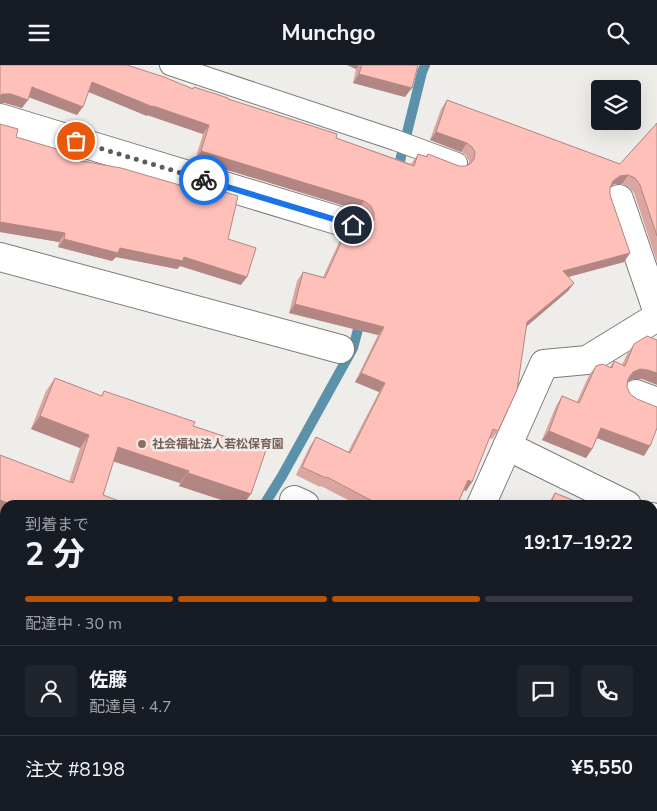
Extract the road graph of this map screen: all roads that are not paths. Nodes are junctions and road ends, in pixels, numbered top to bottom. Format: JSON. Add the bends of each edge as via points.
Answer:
{"nodes":[{"id":1,"x":170,"y":65,"type":"edge"},
{"id":2,"x":0,"y":118,"type":"edge"},
{"id":3,"x":457,"y":163,"type":"edge"},
{"id":4,"x":619,"y":199,"type":"dead end"},
{"id":5,"x":353,"y":225,"type":"dead end"},
{"id":6,"x":0,"y":257,"type":"edge"},
{"id":7,"x":657,"y":310,"type":"edge"},
{"id":8,"x":657,"y":317,"type":"edge"},
{"id":9,"x":340,"y":349,"type":"dead end"},
{"id":10,"x":507,"y":446,"type":"junction"},
{"id":11,"x":483,"y":500,"type":"edge"},
{"id":12,"x":618,"y":500,"type":"edge"}],
"edges":[{"from":1,"to":3,"type":"lane"},
{"from":2,"to":5,"type":"street"},
{"from":4,"to":7,"type":"street"},
{"from":6,"to":9,"type":"street"},
{"from":8,"to":10,"type":"street","via":[[587,360],[544,364]]},
{"from":10,"to":11,"type":"street"},
{"from":10,"to":12,"type":"street"}]}
